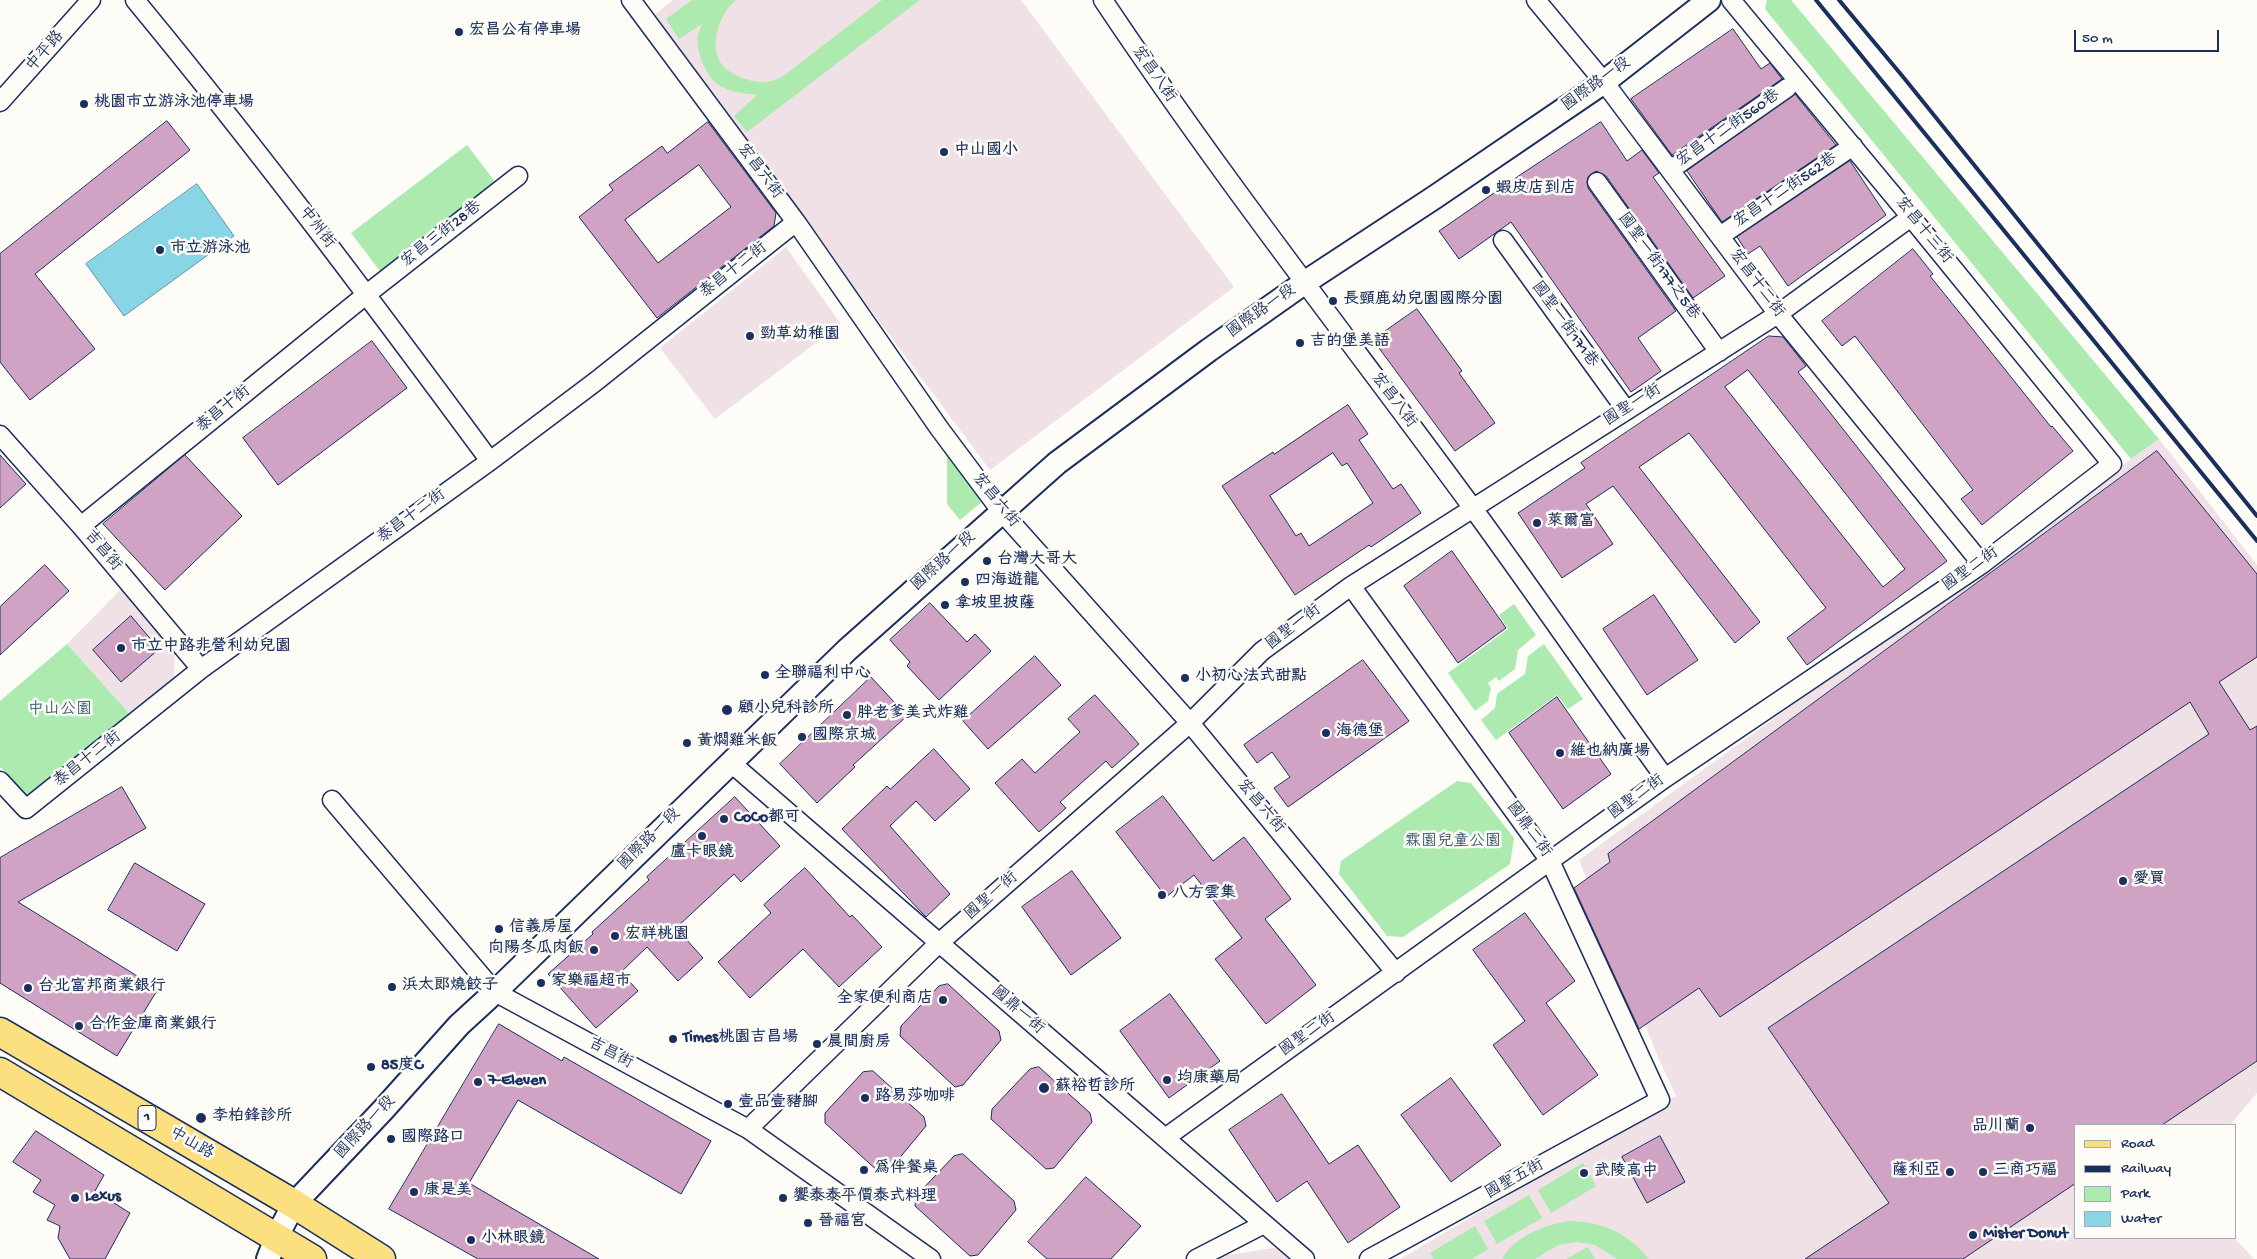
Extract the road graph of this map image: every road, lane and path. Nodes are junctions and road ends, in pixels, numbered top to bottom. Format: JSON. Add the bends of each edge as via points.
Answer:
{"nodes":[{"id":1,"x":91,"y":0,"type":"edge"},
{"id":2,"x":135,"y":0,"type":"edge"},
{"id":3,"x":631,"y":0,"type":"edge"},
{"id":4,"x":1103,"y":0,"type":"edge"},
{"id":5,"x":1536,"y":0,"type":"edge"},
{"id":6,"x":1709,"y":0,"type":"edge"},
{"id":7,"x":1731,"y":0,"type":"edge"},
{"id":8,"x":1604,"y":82,"type":"junction"},
{"id":9,"x":1787,"y":88,"type":"dead end"},
{"id":10,"x":0,"y":102,"type":"edge"},
{"id":11,"x":1853,"y":146,"type":"junction"},
{"id":12,"x":1670,"y":170,"type":"junction"},
{"id":13,"x":518,"y":176,"type":"dead end"},
{"id":14,"x":1597,"y":182,"type":"dead end"},
{"id":15,"x":1911,"y":217,"type":"junction"},
{"id":16,"x":796,"y":222,"type":"junction"},
{"id":17,"x":1720,"y":236,"type":"junction"},
{"id":18,"x":1503,"y":240,"type":"dead end"},
{"id":19,"x":1304,"y":283,"type":"junction"},
{"id":20,"x":367,"y":294,"type":"junction"},
{"id":21,"x":1778,"y":314,"type":"junction"},
{"id":22,"x":1719,"y":352,"type":"junction"},
{"id":23,"x":1626,"y":410,"type":"junction"},
{"id":24,"x":0,"y":435,"type":"edge"},
{"id":25,"x":490,"y":461,"type":"junction"},
{"id":26,"x":2112,"y":464,"type":"joint"},
{"id":27,"x":1472,"y":508,"type":"junction"},
{"id":28,"x":1001,"y":511,"type":"junction"},
{"id":29,"x":81,"y":526,"type":"junction"},
{"id":30,"x":1982,"y":564,"type":"junction"},
{"id":31,"x":1351,"y":586,"type":"junction"},
{"id":32,"x":201,"y":669,"type":"junction"},
{"id":33,"x":1190,"y":722,"type":"junction"},
{"id":34,"x":730,"y":762,"type":"junction"},
{"id":35,"x":1664,"y":778,"type":"junction"},
{"id":36,"x":0,"y":781,"type":"edge"},
{"id":37,"x":332,"y":800,"type":"dead end"},
{"id":38,"x":1550,"y":861,"type":"junction"},
{"id":39,"x":939,"y":943,"type":"junction"},
{"id":40,"x":1396,"y":973,"type":"junction"},
{"id":41,"x":495,"y":992,"type":"junction"},
{"id":42,"x":0,"y":1032,"type":"edge"},
{"id":43,"x":0,"y":1072,"type":"edge"},
{"id":44,"x":1660,"y":1100,"type":"joint"},
{"id":45,"x":748,"y":1129,"type":"junction"},
{"id":46,"x":1164,"y":1138,"type":"junction"},
{"id":47,"x":294,"y":1204,"type":"junction"},
{"id":48,"x":1264,"y":1224,"type":"junction"},
{"id":49,"x":273,"y":1248,"type":"edge"},
{"id":50,"x":258,"y":1259,"type":"edge"},
{"id":51,"x":312,"y":1259,"type":"edge"},
{"id":52,"x":381,"y":1259,"type":"edge"},
{"id":53,"x":931,"y":1259,"type":"edge"},
{"id":54,"x":1196,"y":1259,"type":"edge"},
{"id":55,"x":1305,"y":1259,"type":"edge"},
{"id":56,"x":1369,"y":1259,"type":"edge"}],
"edges":[{"from":1,"to":10,"type":"street","name":"中平路"},
{"from":2,"to":20,"type":"street","name":"中州街"},
{"from":3,"to":16,"type":"street","name":"宏昌六街"},
{"from":4,"to":19,"type":"street","name":"宏昌八街","via":[[1157,81]]},
{"from":5,"to":8,"type":"street","name":"宏昌十二街"},
{"from":6,"to":8,"type":"street","name":"國際路一段"},
{"from":7,"to":11,"type":"street","name":"宏昌十三街"},
{"from":8,"to":12,"type":"street","name":"宏昌十二街"},
{"from":8,"to":19,"type":"street","name":"國際路一段"},
{"from":9,"to":12,"type":"street","name":"宏昌十二街560巷"},
{"from":11,"to":15,"type":"street","name":"宏昌十三街"},
{"from":11,"to":17,"type":"street","name":"宏昌十二街562巷"},
{"from":12,"to":17,"type":"street","name":"宏昌十二街"},
{"from":13,"to":20,"type":"street","name":"宏昌三街28巷"},
{"from":14,"to":22,"type":"street","name":"國聖一街177之5巷"},
{"from":15,"to":21,"type":"street","name":"國聖一街"},
{"from":15,"to":26,"type":"street","name":"宏昌十三街"},
{"from":16,"to":25,"type":"street","name":"泰昌十二街"},
{"from":16,"to":28,"type":"street","name":"宏昌六街","via":[[939,428]]},
{"from":17,"to":21,"type":"street","name":"宏昌十二街"},
{"from":18,"to":23,"type":"street","name":"國聖一街171巷"},
{"from":19,"to":27,"type":"street","name":"宏昌八街"},
{"from":19,"to":28,"type":"street","name":"國際路一段","via":[[1057,463]]},
{"from":20,"to":25,"type":"street","name":"中州街"},
{"from":20,"to":29,"type":"street","name":"泰昌十街"},
{"from":21,"to":22,"type":"street","name":"國聖一街"},
{"from":21,"to":30,"type":"street","name":"宏昌十二街"},
{"from":22,"to":23,"type":"street","name":"國聖一街"},
{"from":23,"to":27,"type":"street","name":"國聖一街"},
{"from":24,"to":29,"type":"street","name":"吉昌街"},
{"from":25,"to":32,"type":"street","name":"泰昌十二街"},
{"from":26,"to":30,"type":"street","name":"國聖二街"},
{"from":27,"to":31,"type":"street","name":"國聖一街"},
{"from":27,"to":35,"type":"street","name":"宏昌八街"},
{"from":28,"to":33,"type":"street","name":"宏昌六街"},
{"from":28,"to":34,"type":"street","name":"國際路一段","via":[[847,650]]},
{"from":29,"to":32,"type":"street","name":"吉昌街"},
{"from":30,"to":35,"type":"street","name":"國聖二街"},
{"from":31,"to":33,"type":"street","name":"國聖一街","via":[[1262,651]]},
{"from":31,"to":38,"type":"street","name":"國鼎二街"},
{"from":32,"to":36,"type":"street","name":"泰昌十二街","via":[[26,810]]},
{"from":33,"to":39,"type":"street","name":"國聖一街"},
{"from":33,"to":40,"type":"street","name":"宏昌六街"},
{"from":34,"to":39,"type":"street","name":"國鼎一街"},
{"from":34,"to":41,"type":"street","name":"國際路一段"},
{"from":35,"to":38,"type":"street","name":"國聖二街"},
{"from":37,"to":41,"type":"street","name":"吉昌街"},
{"from":38,"to":40,"type":"street","name":"國聖二街"},
{"from":38,"to":44,"type":"street","name":"國鼎二街"},
{"from":39,"to":45,"type":"street","name":"國聖一街"},
{"from":39,"to":46,"type":"street","name":"國鼎一街"},
{"from":40,"to":46,"type":"street","name":"國聖二街"},
{"from":41,"to":45,"type":"street","name":"吉昌街"},
{"from":41,"to":47,"type":"street","name":"國際路一段","via":[[459,1025]]},
{"from":42,"to":47,"type":"main road","name":"中山路","number":"1"},
{"from":43,"to":49,"type":"main road","number":"1","via":[[146,1161]]},
{"from":44,"to":56,"type":"street","name":"國聖五街"},
{"from":45,"to":53,"type":"street","name":"吉昌街"},
{"from":46,"to":48,"type":"street","name":"國鼎一街"},
{"from":47,"to":49,"type":"street","name":"國際路一段"},
{"from":47,"to":52,"type":"main road","name":"中山路","number":"1"},
{"from":48,"to":54,"type":"street"},
{"from":48,"to":55,"type":"street","name":"國鼎一街"},
{"from":49,"to":50,"type":"street","name":"國際路一段"},
{"from":49,"to":51,"type":"main road","number":"1"}]}
